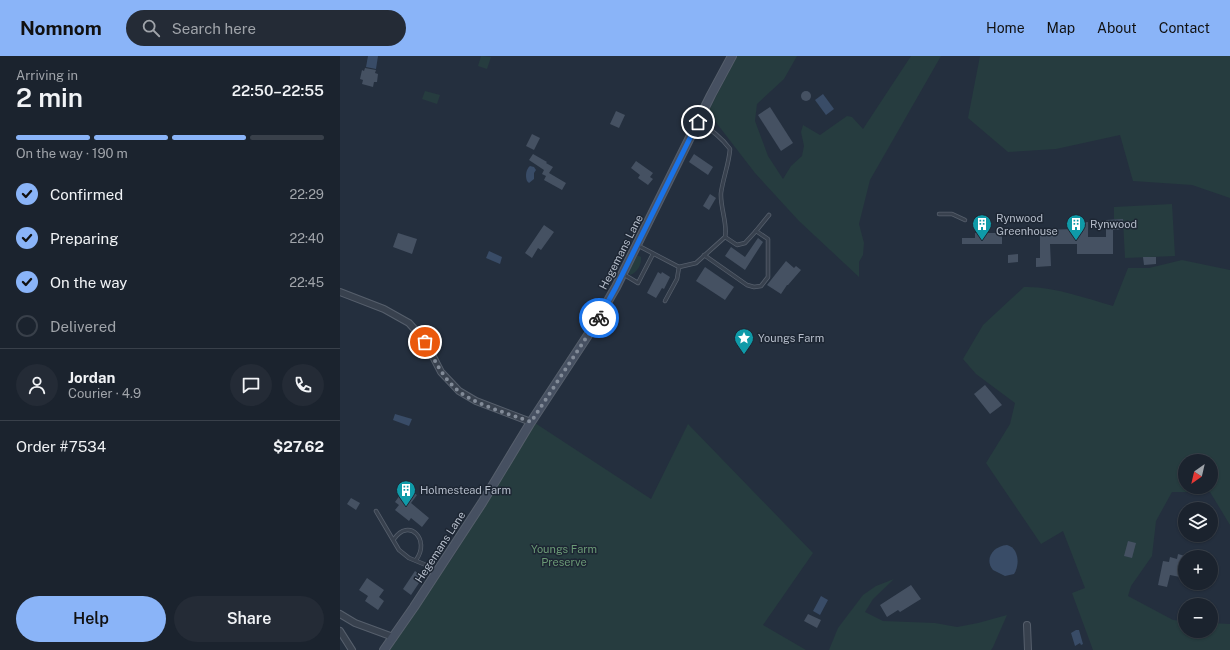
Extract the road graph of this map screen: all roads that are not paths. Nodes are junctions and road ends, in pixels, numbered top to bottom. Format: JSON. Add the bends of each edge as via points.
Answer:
{"nodes":[{"id":1,"x":732,"y":56,"type":"edge"},
{"id":2,"x":698,"y":122,"type":"junction"},
{"id":3,"x":939,"y":214,"type":"dead end"},
{"id":4,"x":769,"y":215,"type":"dead end"},
{"id":5,"x":965,"y":220,"type":"dead end"},
{"id":6,"x":756,"y":231,"type":"junction"},
{"id":7,"x":725,"y":237,"type":"junction"},
{"id":8,"x":637,"y":245,"type":"junction"},
{"id":9,"x":653,"y":254,"type":"junction"},
{"id":10,"x":704,"y":255,"type":"junction"},
{"id":11,"x":680,"y":268,"type":"junction"},
{"id":12,"x":622,"y":274,"type":"junction"},
{"id":13,"x":340,"y":292,"type":"edge"},
{"id":14,"x":664,"y":301,"type":"dead end"},
{"id":15,"x":531,"y":422,"type":"junction"},
{"id":16,"x":376,"y":511,"type":"dead end"},
{"id":17,"x":394,"y":540,"type":"junction"},
{"id":18,"x":416,"y":560,"type":"junction"},
{"id":19,"x":437,"y":572,"type":"junction"},
{"id":20,"x":340,"y":614,"type":"edge"},
{"id":21,"x":1027,"y":625,"type":"dead end"},
{"id":22,"x":340,"y":631,"type":"edge"},
{"id":23,"x":393,"y":637,"type":"junction"},
{"id":24,"x":352,"y":650,"type":"edge"},
{"id":25,"x":384,"y":650,"type":"edge"},
{"id":26,"x":1028,"y":650,"type":"edge"}],
"edges":[{"from":1,"to":2,"type":"street","name":"Hegemans Lane"},
{"from":2,"to":7,"type":"lane","via":[[723,140],[730,150],[721,193]]},
{"from":2,"to":8,"type":"street","name":"Hegemans Lane"},
{"from":3,"to":5,"type":"lane","via":[[952,214]]},
{"from":4,"to":6,"type":"lane"},
{"from":6,"to":7,"type":"lane","via":[[745,243],[737,245]]},
{"from":6,"to":10,"type":"lane","via":[[768,239],[768,277],[761,286],[747,285]]},
{"from":7,"to":10,"type":"lane"},
{"from":8,"to":9,"type":"lane"},
{"from":8,"to":12,"type":"street","name":"Hegemans Lane"},
{"from":9,"to":11,"type":"lane"},
{"from":9,"to":12,"type":"lane","via":[[638,283]]},
{"from":10,"to":11,"type":"lane","via":[[696,263]]},
{"from":11,"to":14,"type":"lane","via":[[677,279]]},
{"from":12,"to":15,"type":"street","name":"Hegemans Lane","via":[[590,332]]},
{"from":13,"to":15,"type":"street","via":[[409,322],[425,342],[441,372],[452,386],[463,394]]},
{"from":15,"to":19,"type":"street","name":"Hegemans Lane"},
{"from":16,"to":17,"type":"lane"},
{"from":17,"to":18,"type":"lane","via":[[404,555]]},
{"from":17,"to":18,"type":"lane","via":[[402,532],[412,531],[417,534],[421,539],[421,545]]},
{"from":18,"to":19,"type":"lane"},
{"from":19,"to":23,"type":"street","name":"Hegemans Lane"},
{"from":20,"to":23,"type":"street","via":[[355,623]]},
{"from":21,"to":26,"type":"street"},
{"from":22,"to":24,"type":"street"},
{"from":23,"to":25,"type":"street","name":"Hegemans Lane"}]}
